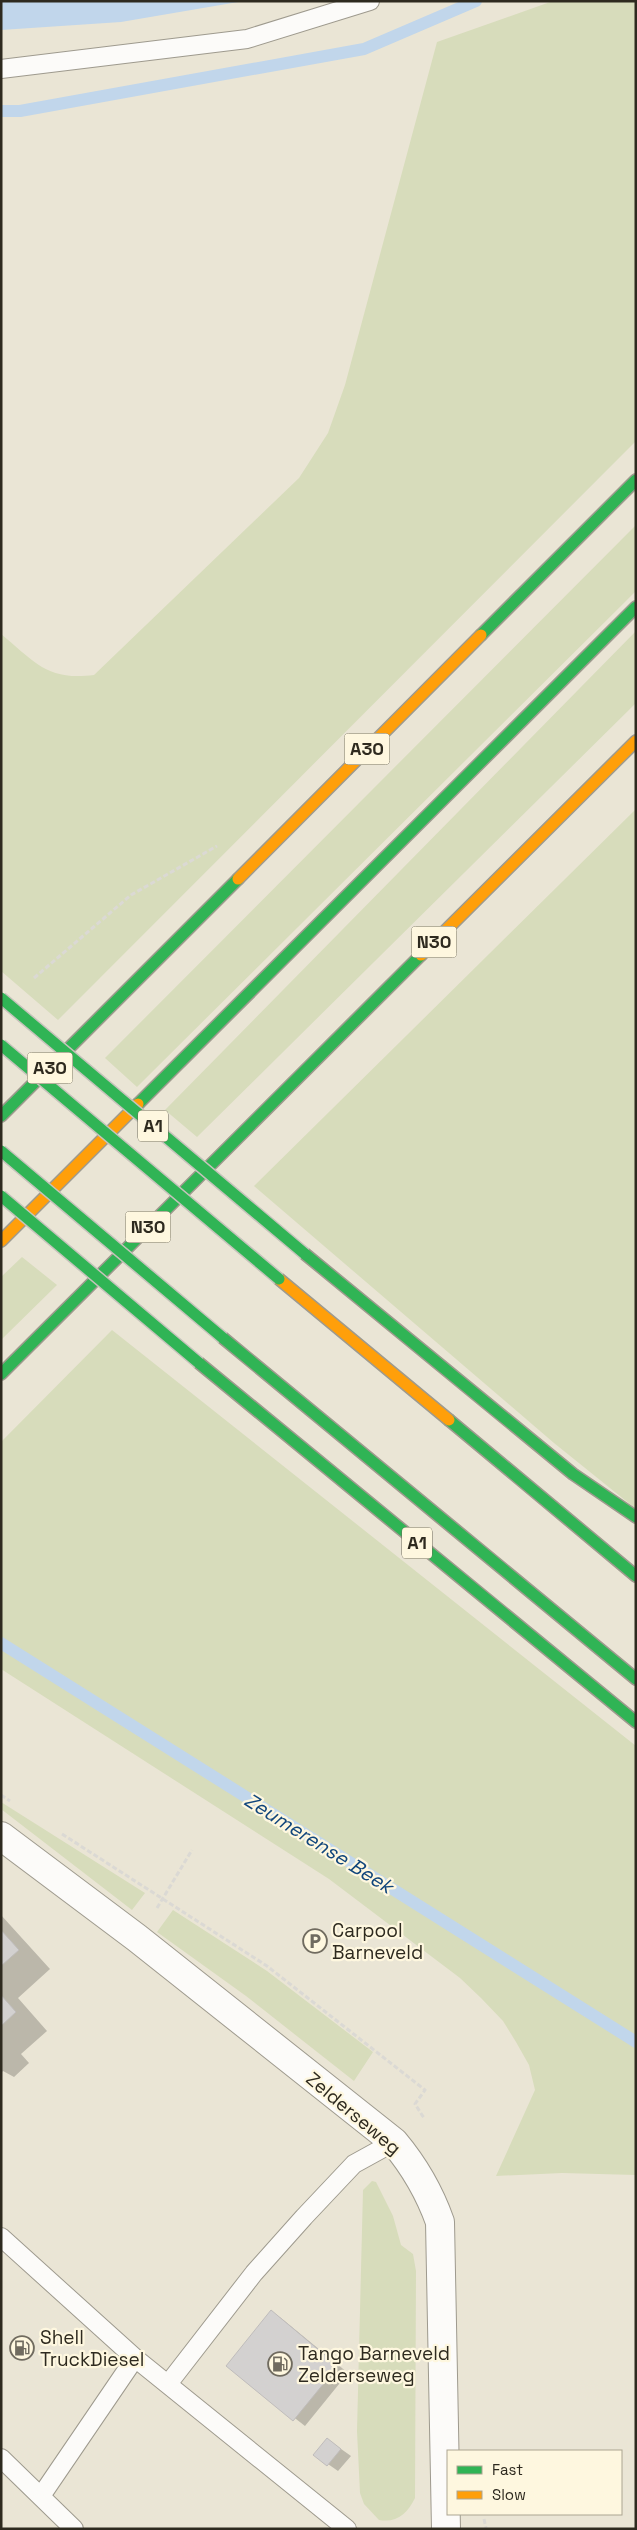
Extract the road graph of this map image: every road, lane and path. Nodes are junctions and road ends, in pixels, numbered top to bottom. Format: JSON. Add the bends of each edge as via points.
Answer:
{"nodes":[{"id":1,"x":370,"y":1,"type":"edge"},
{"id":2,"x":1,"y":69,"type":"edge"},
{"id":3,"x":636,"y":480,"type":"edge"},
{"id":4,"x":636,"y":607,"type":"edge"},
{"id":5,"x":636,"y":741,"type":"edge"},
{"id":6,"x":218,"y":846,"type":"dead end"},
{"id":7,"x":29,"y":982,"type":"dead end"},
{"id":8,"x":1,"y":998,"type":"edge"},
{"id":9,"x":1,"y":1045,"type":"edge"},
{"id":10,"x":1,"y":1116,"type":"edge"},
{"id":11,"x":1,"y":1151,"type":"edge"},
{"id":12,"x":1,"y":1196,"type":"edge"},
{"id":13,"x":1,"y":1241,"type":"edge"},
{"id":14,"x":1,"y":1374,"type":"edge"},
{"id":15,"x":636,"y":1517,"type":"edge"},
{"id":16,"x":636,"y":1576,"type":"edge"},
{"id":17,"x":636,"y":1679,"type":"edge"},
{"id":18,"x":636,"y":1722,"type":"edge"},
{"id":19,"x":1,"y":1795,"type":"edge"},
{"id":20,"x":18,"y":1805,"type":"dead end"},
{"id":21,"x":58,"y":1832,"type":"dead end"},
{"id":22,"x":1,"y":1836,"type":"edge"},
{"id":23,"x":415,"y":2104,"type":"dead end"},
{"id":24,"x":394,"y":2142,"type":"junction"},
{"id":25,"x":1,"y":2237,"type":"edge"},
{"id":26,"x":135,"y":2358,"type":"junction"},
{"id":27,"x":168,"y":2384,"type":"junction"},
{"id":28,"x":1,"y":2458,"type":"edge"},
{"id":29,"x":41,"y":2496,"type":"junction"},
{"id":30,"x":74,"y":2529,"type":"edge"},
{"id":31,"x":347,"y":2529,"type":"edge"},
{"id":32,"x":446,"y":2529,"type":"edge"}],
"edges":[{"from":1,"to":2,"type":"lane","via":[[247,39]]},
{"from":3,"to":10,"type":"main road","number":"A30"},
{"from":4,"to":13,"type":"main road"},
{"from":5,"to":14,"type":"main road","number":"N30"},
{"from":6,"to":7,"type":"path","via":[[131,895]]},
{"from":8,"to":15,"type":"main road","number":"A1","bridge":true,"via":[[573,1474]]},
{"from":9,"to":16,"type":"main road","number":"A1","bridge":true},
{"from":11,"to":17,"type":"main road","number":"A1","bridge":true},
{"from":12,"to":18,"type":"main road","number":"A1","bridge":true},
{"from":19,"to":20,"type":"path"},
{"from":21,"to":23,"type":"path","via":[[295,1987],[425,2090]]},
{"from":22,"to":24,"type":"street","name":"Zelderseweg"},
{"from":24,"to":27,"type":"lane","via":[[354,2164],[304,2217],[254,2273]]},
{"from":24,"to":32,"type":"street","name":"Zelderseweg","via":[[413,2164],[430,2194],[440,2222]]},
{"from":25,"to":26,"type":"lane"},
{"from":26,"to":27,"type":"lane"},
{"from":26,"to":29,"type":"lane"},
{"from":27,"to":31,"type":"lane"},
{"from":28,"to":29,"type":"lane"},
{"from":29,"to":30,"type":"lane"}]}
